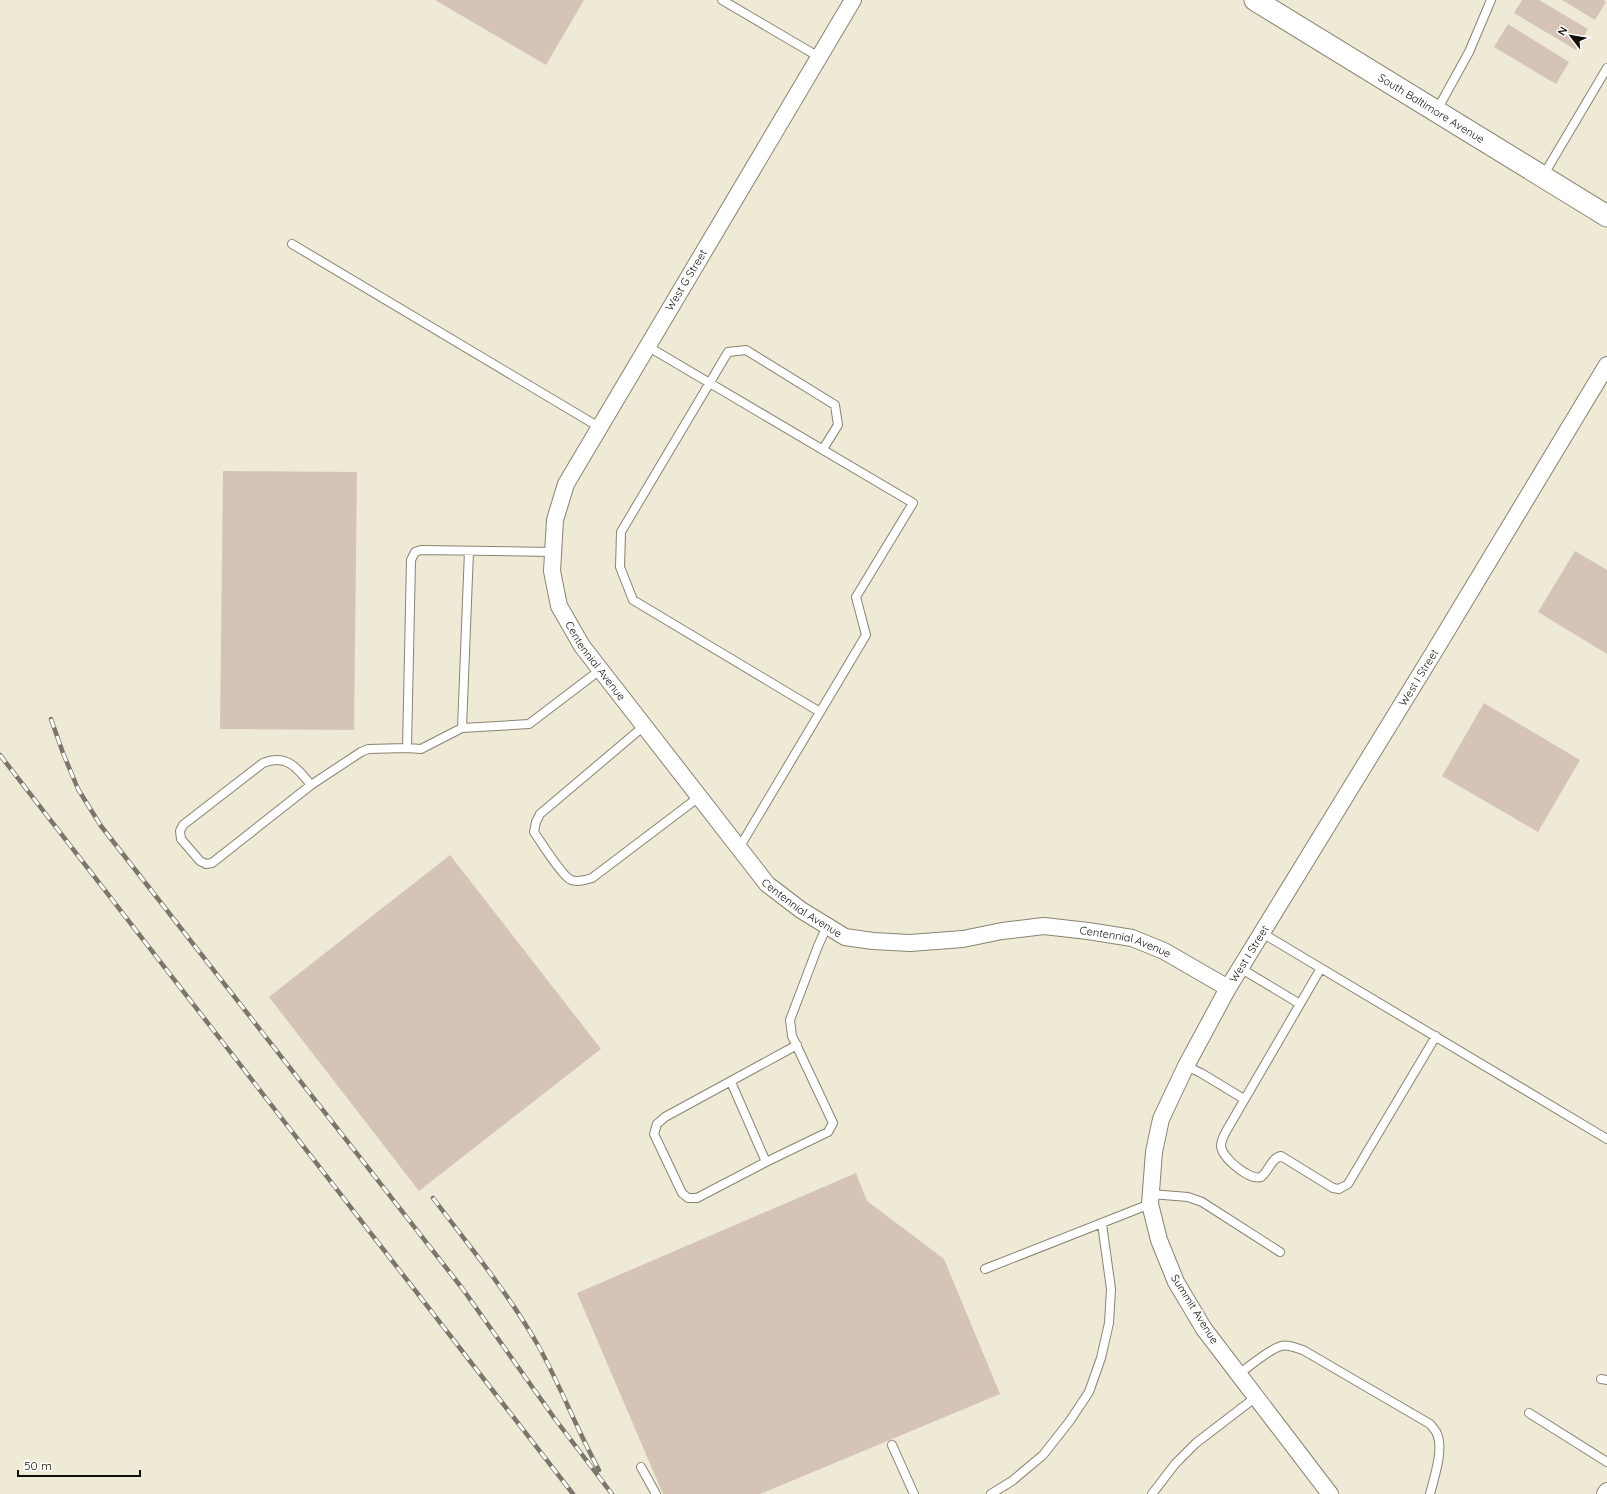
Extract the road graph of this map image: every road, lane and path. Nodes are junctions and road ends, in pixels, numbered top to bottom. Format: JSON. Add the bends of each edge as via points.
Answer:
{"nodes":[{"id":1,"x":722,"y":0,"type":"edge"},
{"id":2,"x":853,"y":0,"type":"edge"},
{"id":3,"x":1255,"y":0,"type":"edge"},
{"id":4,"x":1491,"y":0,"type":"edge"},
{"id":5,"x":819,"y":57,"type":"junction"},
{"id":6,"x":1607,"y":68,"type":"edge"},
{"id":7,"x":1437,"y":111,"type":"junction"},
{"id":8,"x":1543,"y":176,"type":"junction"},
{"id":9,"x":1607,"y":216,"type":"edge"},
{"id":10,"x":292,"y":244,"type":"dead end"},
{"id":11,"x":647,"y":346,"type":"junction"},
{"id":12,"x":1607,"y":365,"type":"edge"},
{"id":13,"x":709,"y":382,"type":"junction"},
{"id":14,"x":599,"y":427,"type":"junction"},
{"id":15,"x":823,"y":449,"type":"junction"},
{"id":16,"x":469,"y":551,"type":"junction"},
{"id":17,"x":553,"y":552,"type":"junction"},
{"id":18,"x":552,"y":571,"type":"joint"},
{"id":19,"x":600,"y":670,"type":"junction"},
{"id":20,"x":820,"y":712,"type":"junction"},
{"id":21,"x":644,"y":726,"type":"junction"},
{"id":22,"x":462,"y":728,"type":"junction"},
{"id":23,"x":407,"y":748,"type":"junction"},
{"id":24,"x":311,"y":785,"type":"junction"},
{"id":25,"x":699,"y":797,"type":"junction"},
{"id":26,"x":739,"y":848,"type":"junction"},
{"id":27,"x":827,"y":926,"type":"junction"},
{"id":28,"x":1262,"y":932,"type":"junction"},
{"id":29,"x":1240,"y":968,"type":"junction"},
{"id":30,"x":1321,"y":968,"type":"junction"},
{"id":31,"x":1228,"y":988,"type":"junction"},
{"id":32,"x":1300,"y":1004,"type":"junction"},
{"id":33,"x":1436,"y":1036,"type":"junction"},
{"id":34,"x":797,"y":1045,"type":"junction"},
{"id":35,"x":1186,"y":1066,"type":"junction"},
{"id":36,"x":731,"y":1082,"type":"junction"},
{"id":37,"x":1244,"y":1099,"type":"junction"},
{"id":38,"x":1607,"y":1138,"type":"edge"},
{"id":39,"x":766,"y":1162,"type":"junction"},
{"id":40,"x":1150,"y":1199,"type":"junction"},
{"id":41,"x":1102,"y":1224,"type":"junction"},
{"id":42,"x":1280,"y":1252,"type":"dead end"},
{"id":43,"x":985,"y":1269,"type":"dead end"},
{"id":44,"x":1239,"y":1374,"type":"junction"},
{"id":45,"x":1256,"y":1397,"type":"junction"},
{"id":46,"x":1529,"y":1414,"type":"dead end"},
{"id":47,"x":892,"y":1445,"type":"dead end"},
{"id":48,"x":1607,"y":1462,"type":"edge"},
{"id":49,"x":641,"y":1467,"type":"dead end"},
{"id":50,"x":1607,"y":1491,"type":"edge"},
{"id":51,"x":656,"y":1494,"type":"edge"},
{"id":52,"x":914,"y":1494,"type":"edge"},
{"id":53,"x":991,"y":1494,"type":"edge"},
{"id":54,"x":1152,"y":1494,"type":"edge"},
{"id":55,"x":1330,"y":1494,"type":"edge"},
{"id":56,"x":1430,"y":1494,"type":"edge"},
{"id":57,"x":1605,"y":1494,"type":"edge"}],
"edges":[{"from":1,"to":5,"type":"lane"},
{"from":2,"to":5,"type":"street","name":"West G Street"},
{"from":3,"to":7,"type":"street","name":"South Baltimore Avenue"},
{"from":4,"to":7,"type":"lane","via":[[1469,52]]},
{"from":5,"to":11,"type":"street","name":"West G Street"},
{"from":6,"to":8,"type":"lane"},
{"from":7,"to":8,"type":"street","name":"South Baltimore Avenue"},
{"from":8,"to":9,"type":"street","name":"South Baltimore Avenue"},
{"from":10,"to":14,"type":"lane"},
{"from":11,"to":13,"type":"lane"},
{"from":11,"to":14,"type":"street","name":"West G Street"},
{"from":12,"to":28,"type":"street","name":"West I Street"},
{"from":13,"to":15,"type":"lane"},
{"from":13,"to":15,"type":"lane","via":[[728,352],[746,350],[835,405],[838,425]]},
{"from":13,"to":20,"type":"lane","via":[[622,532],[620,567],[633,600]]},
{"from":14,"to":17,"type":"street","name":"West G Street","via":[[566,484],[555,520]]},
{"from":15,"to":20,"type":"lane","via":[[913,503],[856,597],[866,635]]},
{"from":16,"to":17,"type":"lane"},
{"from":16,"to":22,"type":"lane"},
{"from":16,"to":23,"type":"lane","via":[[421,550],[416,552],[411,560]]},
{"from":17,"to":18,"type":"street","name":"West G Street"},
{"from":18,"to":19,"type":"street","name":"Centennial Avenue","via":[[559,606],[582,646]]},
{"from":19,"to":21,"type":"street","name":"Centennial Avenue"},
{"from":19,"to":22,"type":"lane","via":[[529,724]]},
{"from":20,"to":26,"type":"lane"},
{"from":21,"to":25,"type":"street","name":"Centennial Avenue"},
{"from":21,"to":25,"type":"lane","via":[[540,814],[534,832],[563,873],[571,880],[592,878]]},
{"from":22,"to":23,"type":"lane","via":[[421,749]]},
{"from":23,"to":24,"type":"lane","via":[[361,752]]},
{"from":24,"to":24,"type":"lane","via":[[296,767],[282,760],[272,759],[263,763],[182,825],[181,839],[200,861],[212,863]]},
{"from":25,"to":26,"type":"street","name":"Centennial Avenue"},
{"from":26,"to":27,"type":"street","name":"Centennial Avenue","via":[[767,884]]},
{"from":27,"to":31,"type":"street","name":"Centennial Avenue","via":[[845,937],[910,943],[1044,926],[1088,931],[1132,938],[1164,951]]},
{"from":27,"to":34,"type":"lane","via":[[790,1020],[792,1036]]},
{"from":28,"to":29,"type":"street","name":"West I Street"},
{"from":28,"to":30,"type":"lane"},
{"from":29,"to":31,"type":"street","name":"West I Street"},
{"from":29,"to":32,"type":"lane"},
{"from":30,"to":32,"type":"lane"},
{"from":30,"to":33,"type":"lane"},
{"from":31,"to":35,"type":"street","name":"Summit Avenue"},
{"from":32,"to":37,"type":"lane"},
{"from":33,"to":37,"type":"lane","via":[[1348,1184],[1343,1188],[1333,1188],[1281,1156],[1258,1178],[1230,1161],[1223,1152],[1222,1141]]},
{"from":33,"to":38,"type":"lane"},
{"from":34,"to":36,"type":"lane"},
{"from":34,"to":39,"type":"lane","via":[[833,1122],[828,1132]]},
{"from":35,"to":37,"type":"lane"},
{"from":35,"to":40,"type":"street","name":"Summit Avenue","via":[[1161,1119],[1154,1152]]},
{"from":36,"to":39,"type":"lane"},
{"from":36,"to":39,"type":"lane","via":[[665,1117],[657,1124],[654,1134],[682,1193],[688,1198],[697,1198]]},
{"from":40,"to":41,"type":"lane"},
{"from":40,"to":42,"type":"lane","via":[[1188,1197],[1202,1202]]},
{"from":40,"to":44,"type":"street","name":"Summit Avenue","via":[[1159,1240],[1176,1282],[1204,1329]]},
{"from":41,"to":43,"type":"lane"},
{"from":41,"to":53,"type":"lane","via":[[1111,1289],[1109,1323],[1101,1358],[1088,1392],[1043,1455],[1012,1481]]},
{"from":44,"to":45,"type":"street","name":"Summit Avenue"},
{"from":44,"to":56,"type":"lane","via":[[1282,1345],[1292,1346],[1430,1424],[1437,1433],[1439,1453]]},
{"from":45,"to":54,"type":"lane","via":[[1196,1443],[1175,1464]]},
{"from":45,"to":55,"type":"street","name":"Summit Avenue"},
{"from":46,"to":48,"type":"lane"},
{"from":47,"to":52,"type":"lane"},
{"from":49,"to":51,"type":"lane"},
{"from":50,"to":57,"type":"street"}]}
